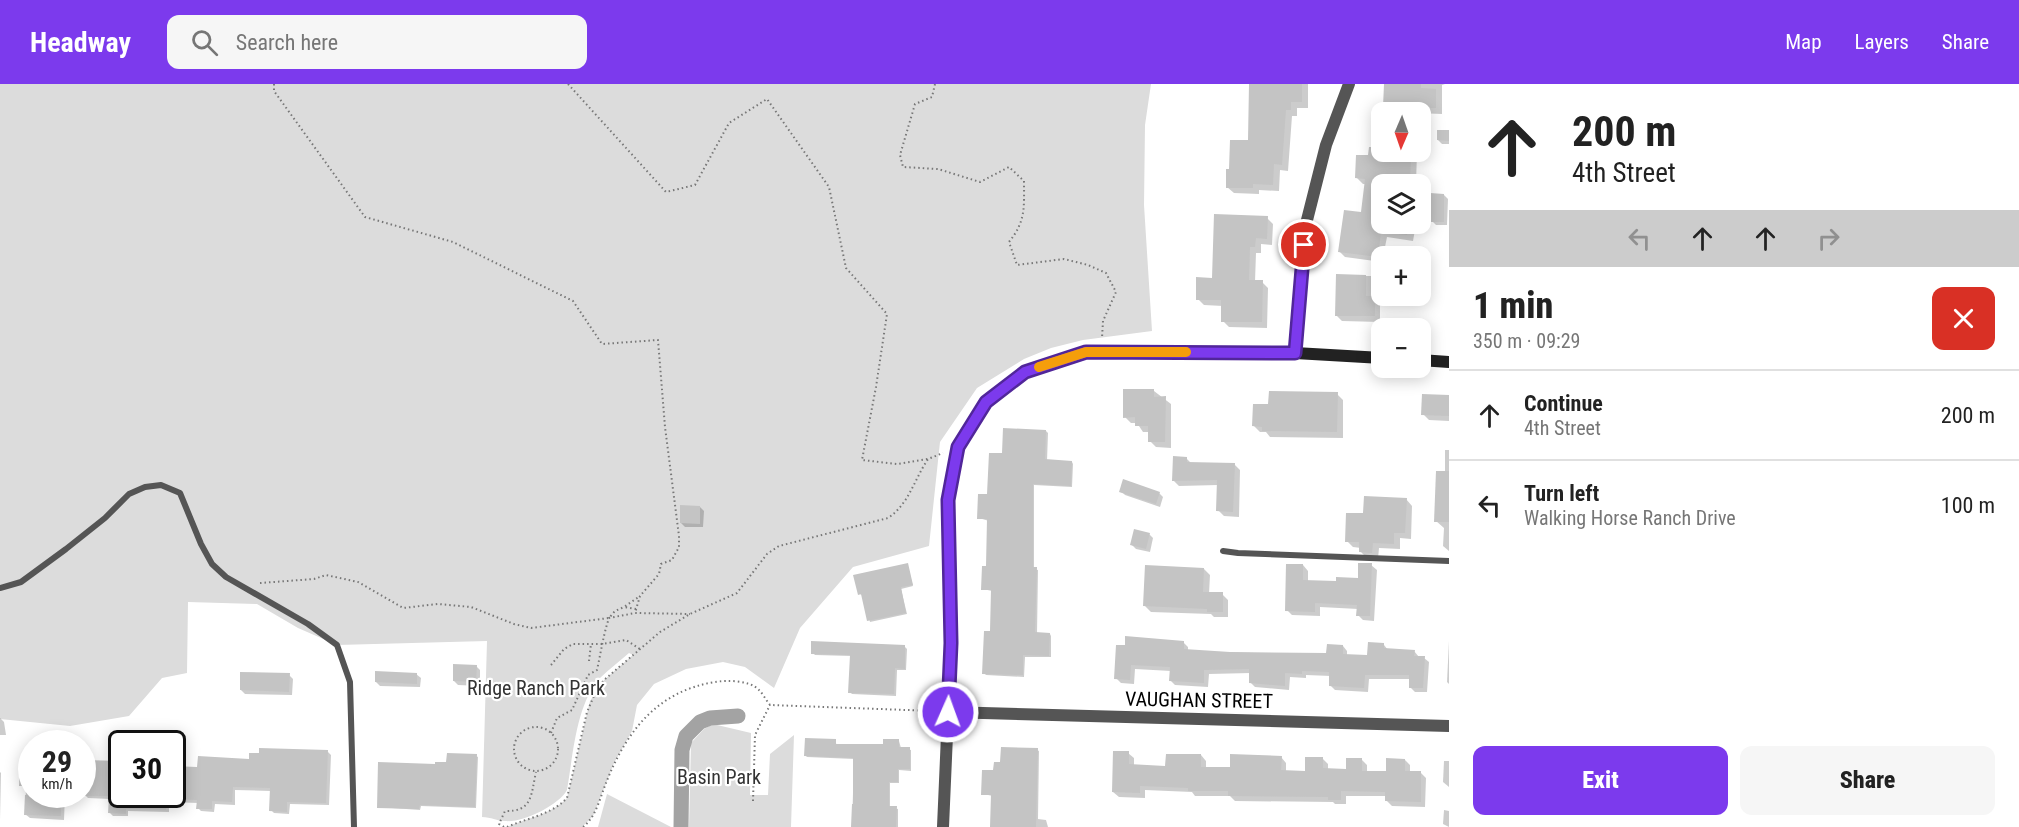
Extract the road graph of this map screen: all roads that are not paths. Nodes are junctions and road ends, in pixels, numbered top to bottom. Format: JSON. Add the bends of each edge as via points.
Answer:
{"nodes":[{"id":1,"x":1349,"y":84,"type":"edge"},
{"id":2,"x":1295,"y":353,"type":"junction"},
{"id":3,"x":1371,"y":357,"type":"edge"},
{"id":4,"x":1431,"y":361,"type":"edge"},
{"id":5,"x":1449,"y":362,"type":"edge"},
{"id":6,"x":1223,"y":551,"type":"dead end"},
{"id":7,"x":1449,"y":561,"type":"edge"},
{"id":8,"x":0,"y":588,"type":"edge"},
{"id":9,"x":948,"y":712,"type":"junction"},
{"id":10,"x":1449,"y":726,"type":"edge"},
{"id":11,"x":354,"y":827,"type":"edge"},
{"id":12,"x":944,"y":827,"type":"edge"}],
"edges":[{"from":1,"to":2,"type":"street","via":[[1326,145],[1306,224]]},
{"from":2,"to":3,"type":"street"},
{"from":2,"to":9,"type":"street","via":[[1086,352],[1025,372],[986,402],[958,447],[948,500]]},
{"from":4,"to":5,"type":"street"},
{"from":6,"to":7,"type":"lane"},
{"from":8,"to":11,"type":"lane","via":[[21,582],[105,518],[129,494],[162,485],[180,493],[212,564],[226,577],[337,645],[350,681]]},
{"from":9,"to":10,"type":"street","name":"VAUGHAN STREET"},
{"from":9,"to":12,"type":"street"}]}
